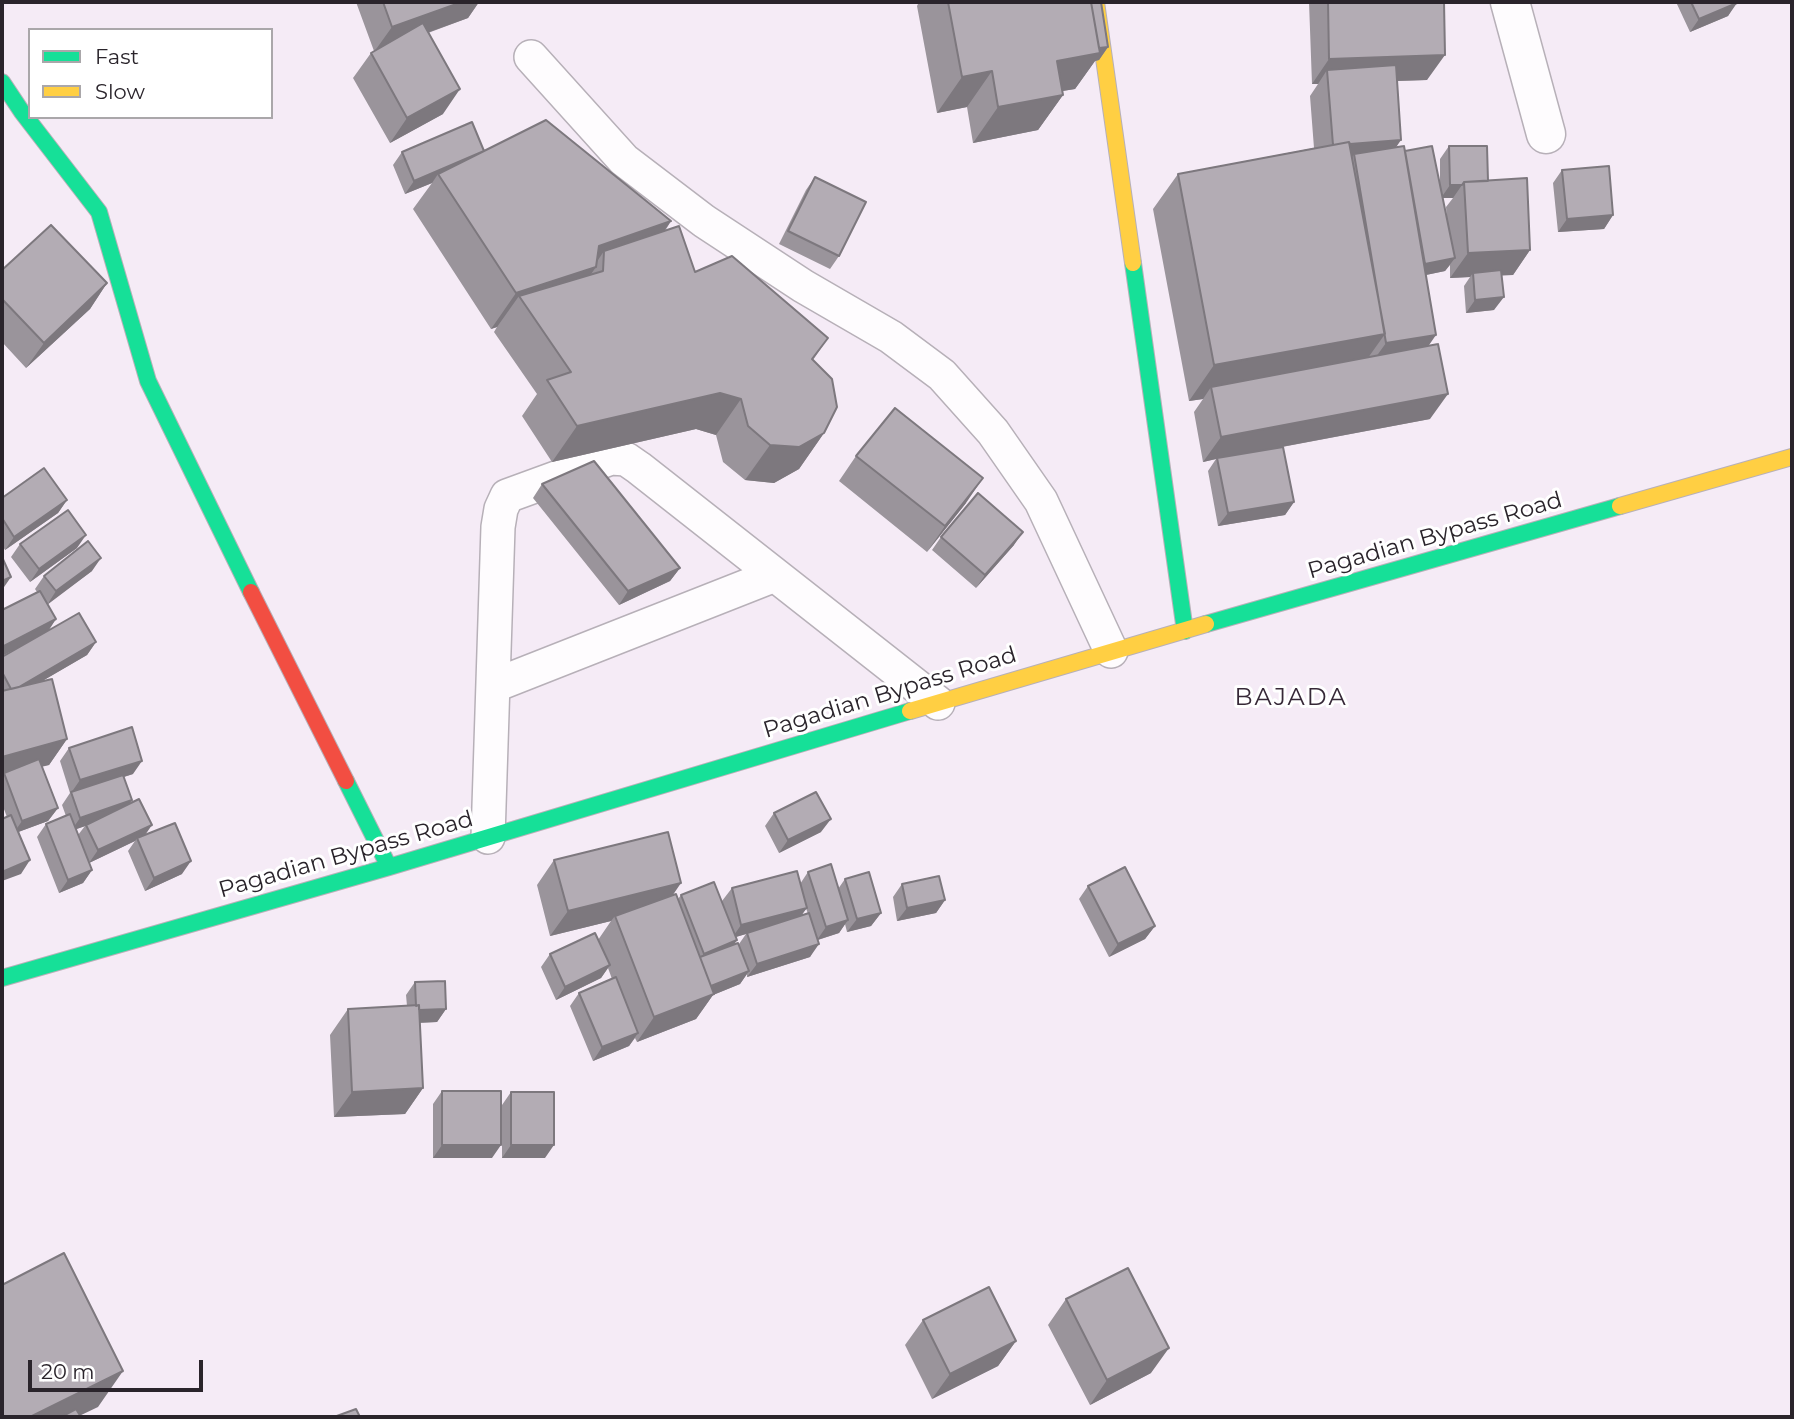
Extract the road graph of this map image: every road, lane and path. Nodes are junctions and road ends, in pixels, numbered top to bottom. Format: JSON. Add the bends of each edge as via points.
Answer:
{"nodes":[{"id":1,"x":1096,"y":2,"type":"edge"},
{"id":2,"x":1510,"y":2,"type":"edge"},
{"id":3,"x":531,"y":57,"type":"dead end"},
{"id":4,"x":2,"y":82,"type":"edge"},
{"id":5,"x":1546,"y":134,"type":"dead end"},
{"id":6,"x":1792,"y":457,"type":"edge"},
{"id":7,"x":775,"y":575,"type":"junction"},
{"id":8,"x":1185,"y":631,"type":"junction"},
{"id":9,"x":1111,"y":651,"type":"junction"},
{"id":10,"x":493,"y":687,"type":"junction"},
{"id":11,"x":938,"y":703,"type":"junction"},
{"id":12,"x":488,"y":837,"type":"junction"},
{"id":13,"x":389,"y":867,"type":"junction"},
{"id":14,"x":2,"y":978,"type":"edge"}],
"edges":[{"from":1,"to":8,"type":"main road"},
{"from":2,"to":5,"type":"street"},
{"from":3,"to":9,"type":"lane","via":[[624,160],[704,221],[891,337],[942,375],[993,432],[1041,501]]},
{"from":4,"to":13,"type":"main road","via":[[99,212],[148,381]]},
{"from":6,"to":8,"type":"main road","name":"Pagadian Bypass Road"},
{"from":7,"to":10,"type":"lane"},
{"from":7,"to":10,"type":"lane","via":[[626,459],[611,458],[507,496],[498,527]]},
{"from":7,"to":11,"type":"lane"},
{"from":8,"to":9,"type":"main road","name":"Pagadian Bypass Road"},
{"from":9,"to":11,"type":"main road","name":"Pagadian Bypass Road"},
{"from":10,"to":12,"type":"lane"},
{"from":11,"to":12,"type":"main road","name":"Pagadian Bypass Road"},
{"from":12,"to":13,"type":"main road","name":"Pagadian Bypass Road"},
{"from":13,"to":14,"type":"main road","name":"Pagadian Bypass Road"}]}
